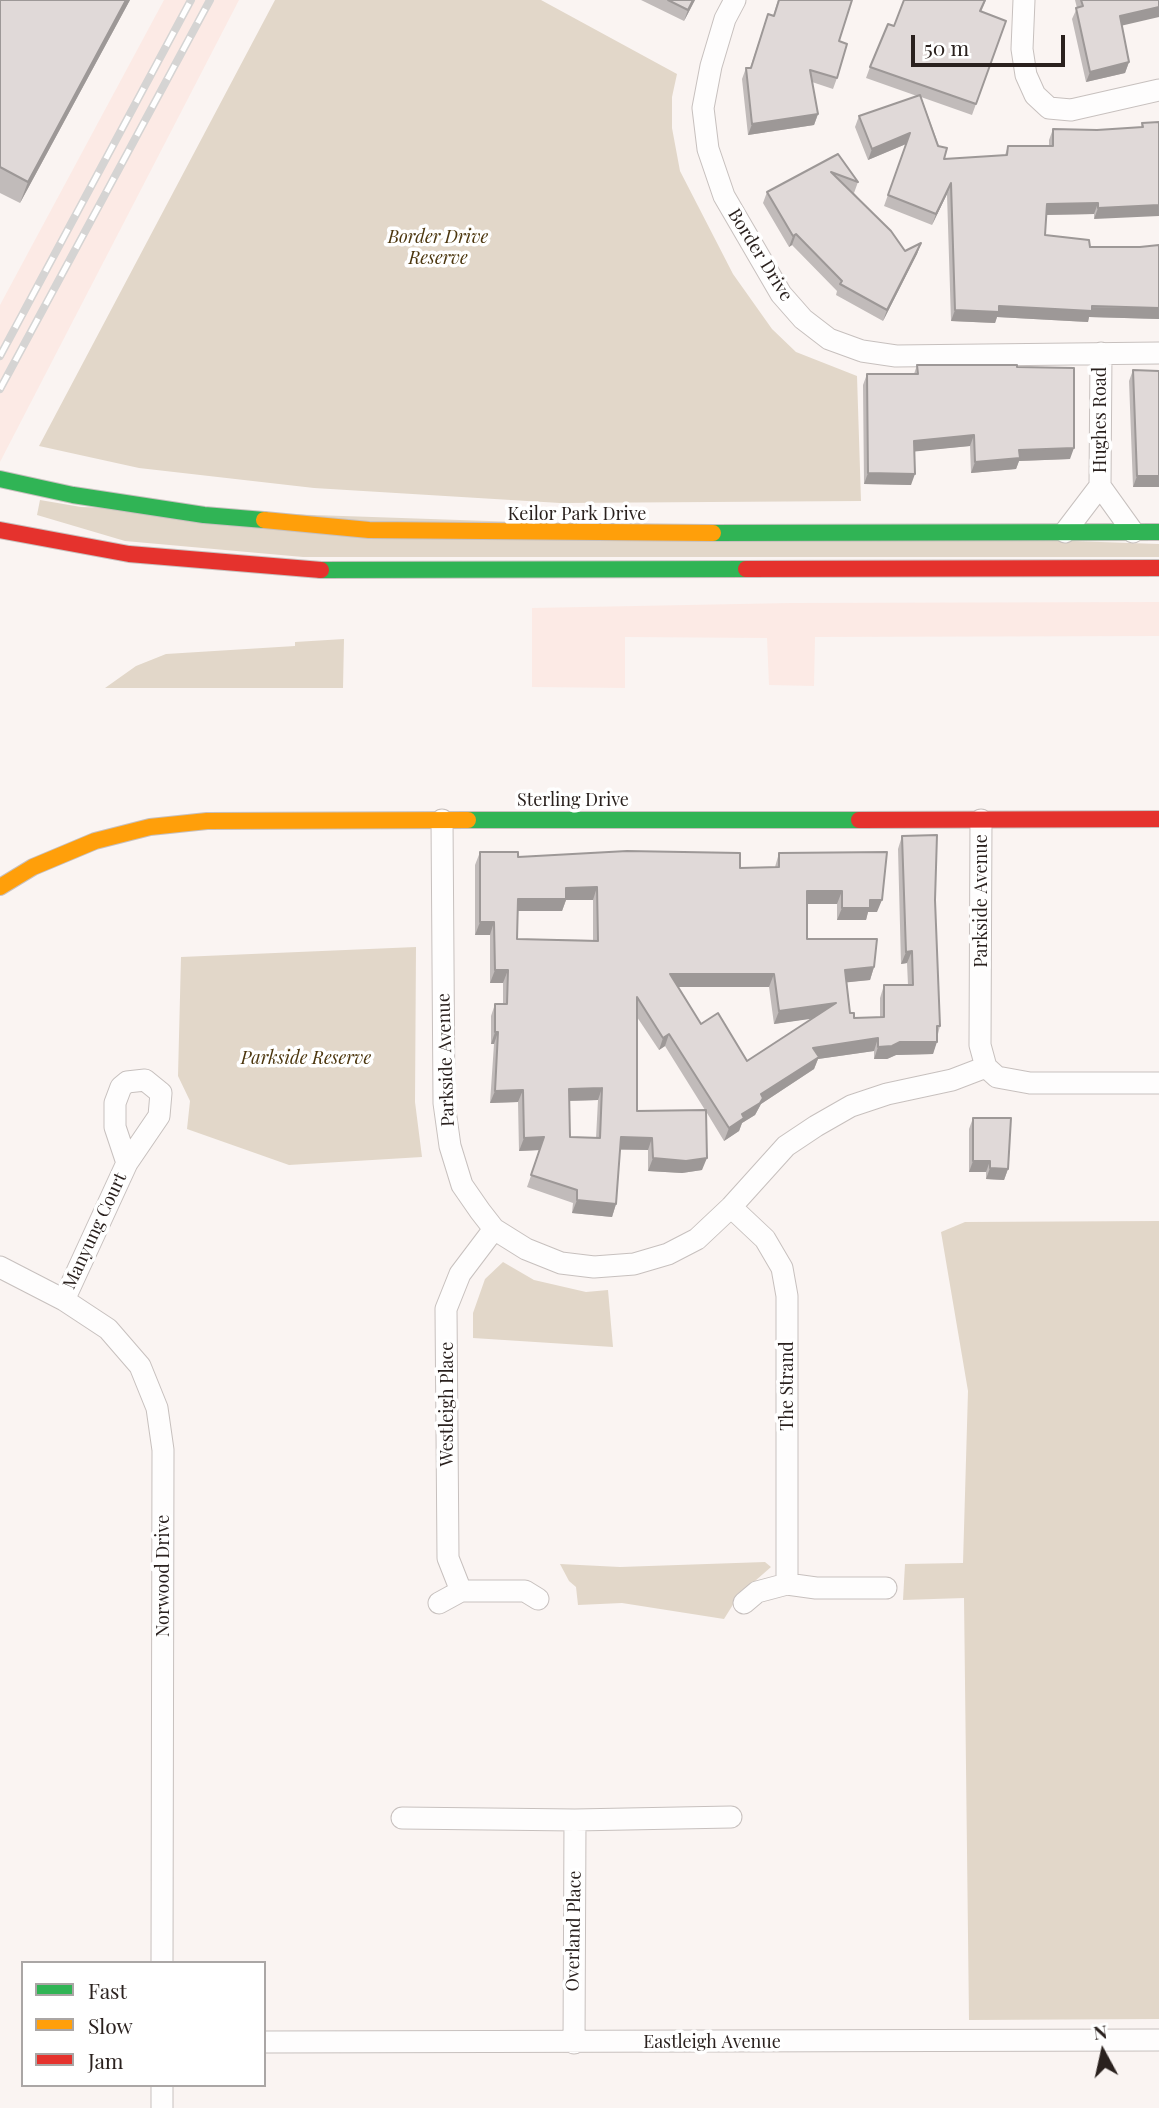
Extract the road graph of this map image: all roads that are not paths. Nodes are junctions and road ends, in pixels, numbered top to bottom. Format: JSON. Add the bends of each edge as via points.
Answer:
{"nodes":[{"id":1,"x":735,"y":0,"type":"edge"},
{"id":2,"x":1024,"y":0,"type":"edge"},
{"id":3,"x":1159,"y":90,"type":"edge"},
{"id":4,"x":1101,"y":353,"type":"junction"},
{"id":5,"x":1159,"y":353,"type":"edge"},
{"id":6,"x":5,"y":480,"type":"edge"},
{"id":7,"x":1100,"y":486,"type":"junction"},
{"id":8,"x":0,"y":530,"type":"edge"},
{"id":9,"x":1065,"y":532,"type":"junction"},
{"id":10,"x":1133,"y":532,"type":"junction"},
{"id":11,"x":1159,"y":532,"type":"edge"},
{"id":12,"x":1159,"y":568,"type":"edge"},
{"id":13,"x":1159,"y":819,"type":"edge"},
{"id":14,"x":442,"y":820,"type":"junction"},
{"id":15,"x":981,"y":820,"type":"junction"},
{"id":16,"x":0,"y":887,"type":"edge"},
{"id":17,"x":986,"y":1067,"type":"junction"},
{"id":18,"x":1159,"y":1083,"type":"edge"},
{"id":19,"x":127,"y":1163,"type":"dead end"},
{"id":20,"x":731,"y":1207,"type":"junction"},
{"id":21,"x":494,"y":1229,"type":"junction"},
{"id":22,"x":2,"y":1272,"type":"edge"},
{"id":23,"x":64,"y":1300,"type":"junction"},
{"id":24,"x":787,"y":1584,"type":"junction"},
{"id":25,"x":886,"y":1588,"type":"dead end"},
{"id":26,"x":461,"y":1591,"type":"junction"},
{"id":27,"x":538,"y":1599,"type":"dead end"},
{"id":28,"x":439,"y":1603,"type":"dead end"},
{"id":29,"x":744,"y":1603,"type":"dead end"},
{"id":30,"x":731,"y":1817,"type":"dead end"},
{"id":31,"x":402,"y":1818,"type":"dead end"},
{"id":32,"x":575,"y":1820,"type":"junction"},
{"id":33,"x":162,"y":1961,"type":"edge"},
{"id":34,"x":1159,"y":2040,"type":"edge"},
{"id":35,"x":266,"y":2042,"type":"edge"},
{"id":36,"x":574,"y":2043,"type":"junction"},
{"id":37,"x":162,"y":2087,"type":"edge"},
{"id":38,"x":162,"y":2108,"type":"edge"}],
"edges":[{"from":1,"to":4,"type":"street","name":"Border Drive","via":[[703,108],[708,149],[724,196],[781,294],[803,319],[829,339],[862,351],[896,356]]},
{"from":2,"to":3,"type":"street","via":[[1026,75],[1035,95],[1049,108],[1071,110]]},
{"from":4,"to":5,"type":"street","name":"Border Drive"},
{"from":4,"to":7,"type":"street","name":"Hughes Road"},
{"from":6,"to":9,"type":"main road","name":"Keilor Park Drive","via":[[204,515],[369,530]]},
{"from":7,"to":9,"type":"street","name":"Hughes Road"},
{"from":7,"to":10,"type":"street","name":"Hughes Road"},
{"from":8,"to":12,"type":"main road","via":[[129,554],[300,570]]},
{"from":9,"to":10,"type":"main road","name":"Keilor Park Drive"},
{"from":10,"to":11,"type":"main road","name":"Keilor Park Drive"},
{"from":13,"to":15,"type":"main road","name":"Sterling Drive"},
{"from":14,"to":15,"type":"main road","name":"Sterling Drive"},
{"from":14,"to":16,"type":"main road","name":"Sterling Drive","via":[[207,821],[150,827],[65,852]]},
{"from":14,"to":21,"type":"street","name":"Parkside Avenue","via":[[444,1102],[450,1146],[463,1185]]},
{"from":15,"to":17,"type":"street","name":"Parkside Avenue","via":[[980,1045]]},
{"from":17,"to":18,"type":"street","via":[[997,1077],[1030,1083]]},
{"from":17,"to":20,"type":"street","name":"Parkside Avenue","via":[[851,1106],[816,1125],[786,1146]]},
{"from":19,"to":23,"type":"street","name":"Manyung Court"},
{"from":20,"to":21,"type":"street","name":"Parkside Avenue","via":[[697,1239],[634,1264],[594,1267],[561,1263]]},
{"from":20,"to":24,"type":"street","name":"The Strand","via":[[765,1239],[782,1268],[787,1296]]},
{"from":21,"to":26,"type":"street","name":"Westleigh Place","via":[[460,1274],[446,1309],[448,1558]]},
{"from":22,"to":23,"type":"street","name":"Norwood Drive"},
{"from":23,"to":33,"type":"street","name":"Norwood Drive","via":[[108,1329],[140,1366],[162,1431]]},
{"from":24,"to":25,"type":"street"},
{"from":24,"to":29,"type":"street","via":[[757,1592]]},
{"from":26,"to":27,"type":"street","via":[[525,1591]]},
{"from":26,"to":28,"type":"street"},
{"from":30,"to":32,"type":"street"},
{"from":31,"to":32,"type":"street"},
{"from":32,"to":36,"type":"street","name":"Overland Place"},
{"from":34,"to":36,"type":"street","name":"Eastleigh Avenue"},
{"from":35,"to":36,"type":"street","name":"Eastleigh Avenue"},
{"from":37,"to":38,"type":"street"}]}
